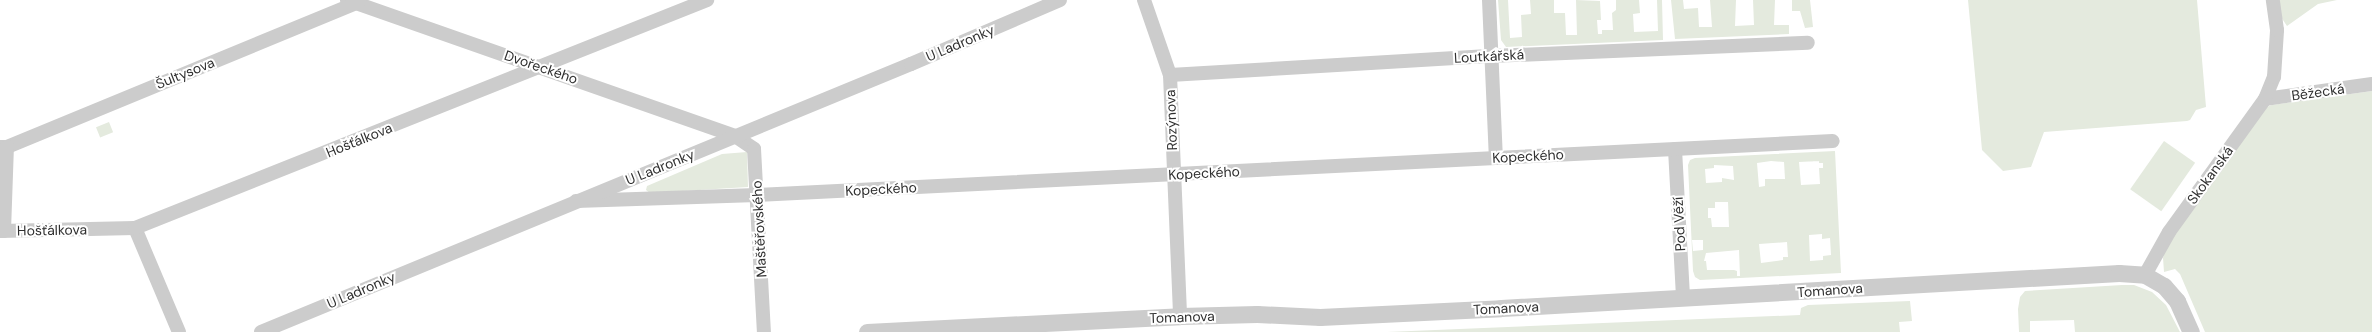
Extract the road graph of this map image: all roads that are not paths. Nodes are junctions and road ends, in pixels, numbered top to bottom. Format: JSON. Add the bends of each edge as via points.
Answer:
{"nodes":[{"id":1,"x":707,"y":0,"type":"edge"},
{"id":2,"x":1060,"y":0,"type":"edge"},
{"id":3,"x":1144,"y":0,"type":"edge"},
{"id":4,"x":1489,"y":0,"type":"edge"},
{"id":5,"x":2273,"y":0,"type":"edge"},
{"id":6,"x":355,"y":1,"type":"edge"},
{"id":7,"x":1808,"y":43,"type":"dead end"},
{"id":8,"x":1492,"y":56,"type":"junction"},
{"id":9,"x":541,"y":67,"type":"junction"},
{"id":10,"x":1170,"y":75,"type":"junction"},
{"id":11,"x":2372,"y":84,"type":"edge"},
{"id":12,"x":2265,"y":99,"type":"junction"},
{"id":13,"x":735,"y":136,"type":"junction"},
{"id":14,"x":1833,"y":141,"type":"dead end"},
{"id":15,"x":4,"y":147,"type":"edge"},
{"id":16,"x":1675,"y":149,"type":"junction"},
{"id":17,"x":1496,"y":158,"type":"junction"},
{"id":18,"x":1173,"y":175,"type":"junction"},
{"id":19,"x":757,"y":195,"type":"junction"},
{"id":20,"x":576,"y":202,"type":"junction"},
{"id":21,"x":135,"y":228,"type":"junction"},
{"id":22,"x":2,"y":231,"type":"edge"},
{"id":23,"x":2145,"y":275,"type":"junction"},
{"id":24,"x":1683,"y":299,"type":"junction"},
{"id":25,"x":1180,"y":316,"type":"junction"},
{"id":26,"x":179,"y":332,"type":"edge"},
{"id":27,"x":261,"y":332,"type":"edge"},
{"id":28,"x":764,"y":332,"type":"edge"},
{"id":29,"x":867,"y":332,"type":"edge"},
{"id":30,"x":2191,"y":332,"type":"edge"}],
"edges":[{"from":1,"to":9,"type":"street","name":"Hošťálkova"},
{"from":2,"to":13,"type":"street","name":"U Ladronky"},
{"from":3,"to":10,"type":"street","name":"Rozýnova"},
{"from":4,"to":8,"type":"street"},
{"from":5,"to":12,"type":"street","name":"Skokanská","via":[[2277,30],[2274,77]]},
{"from":6,"to":9,"type":"street","name":"Dvořeckého"},
{"from":6,"to":15,"type":"street","name":"Šultysova"},
{"from":7,"to":8,"type":"street","name":"Loutkářská"},
{"from":8,"to":10,"type":"street","name":"Loutkářská"},
{"from":8,"to":17,"type":"street"},
{"from":9,"to":13,"type":"street","name":"Dvořeckého"},
{"from":9,"to":21,"type":"street","name":"Hošťálkova"},
{"from":10,"to":18,"type":"street","name":"Rozýnova"},
{"from":11,"to":12,"type":"street","name":"Běžecká"},
{"from":12,"to":23,"type":"street","name":"Skokanská","via":[[2169,232]]},
{"from":13,"to":19,"type":"street","name":"Maštěřovského","via":[[754,148]]},
{"from":13,"to":20,"type":"street","name":"U Ladronky"},
{"from":14,"to":16,"type":"street","name":"Kopeckého"},
{"from":15,"to":22,"type":"street","name":"Šultysova"},
{"from":16,"to":17,"type":"street","name":"Kopeckého"},
{"from":16,"to":24,"type":"street","name":"Pod Věží"},
{"from":17,"to":18,"type":"street","name":"Kopeckého"},
{"from":18,"to":19,"type":"street","name":"Kopeckého"},
{"from":18,"to":25,"type":"street","name":"Rozýnova"},
{"from":19,"to":20,"type":"street","name":"Kopeckého"},
{"from":19,"to":28,"type":"street","name":"Maštěřovského"},
{"from":20,"to":27,"type":"street","name":"U Ladronky"},
{"from":21,"to":22,"type":"street","name":"Hošťálkova"},
{"from":21,"to":26,"type":"street"},
{"from":23,"to":24,"type":"street","name":"Tomanova","via":[[2120,273]]},
{"from":23,"to":30,"type":"street","via":[[2164,286],[2177,301]]},
{"from":24,"to":25,"type":"street","name":"Tomanova","via":[[1320,316]]},
{"from":25,"to":29,"type":"street","name":"Tomanova"}]}
